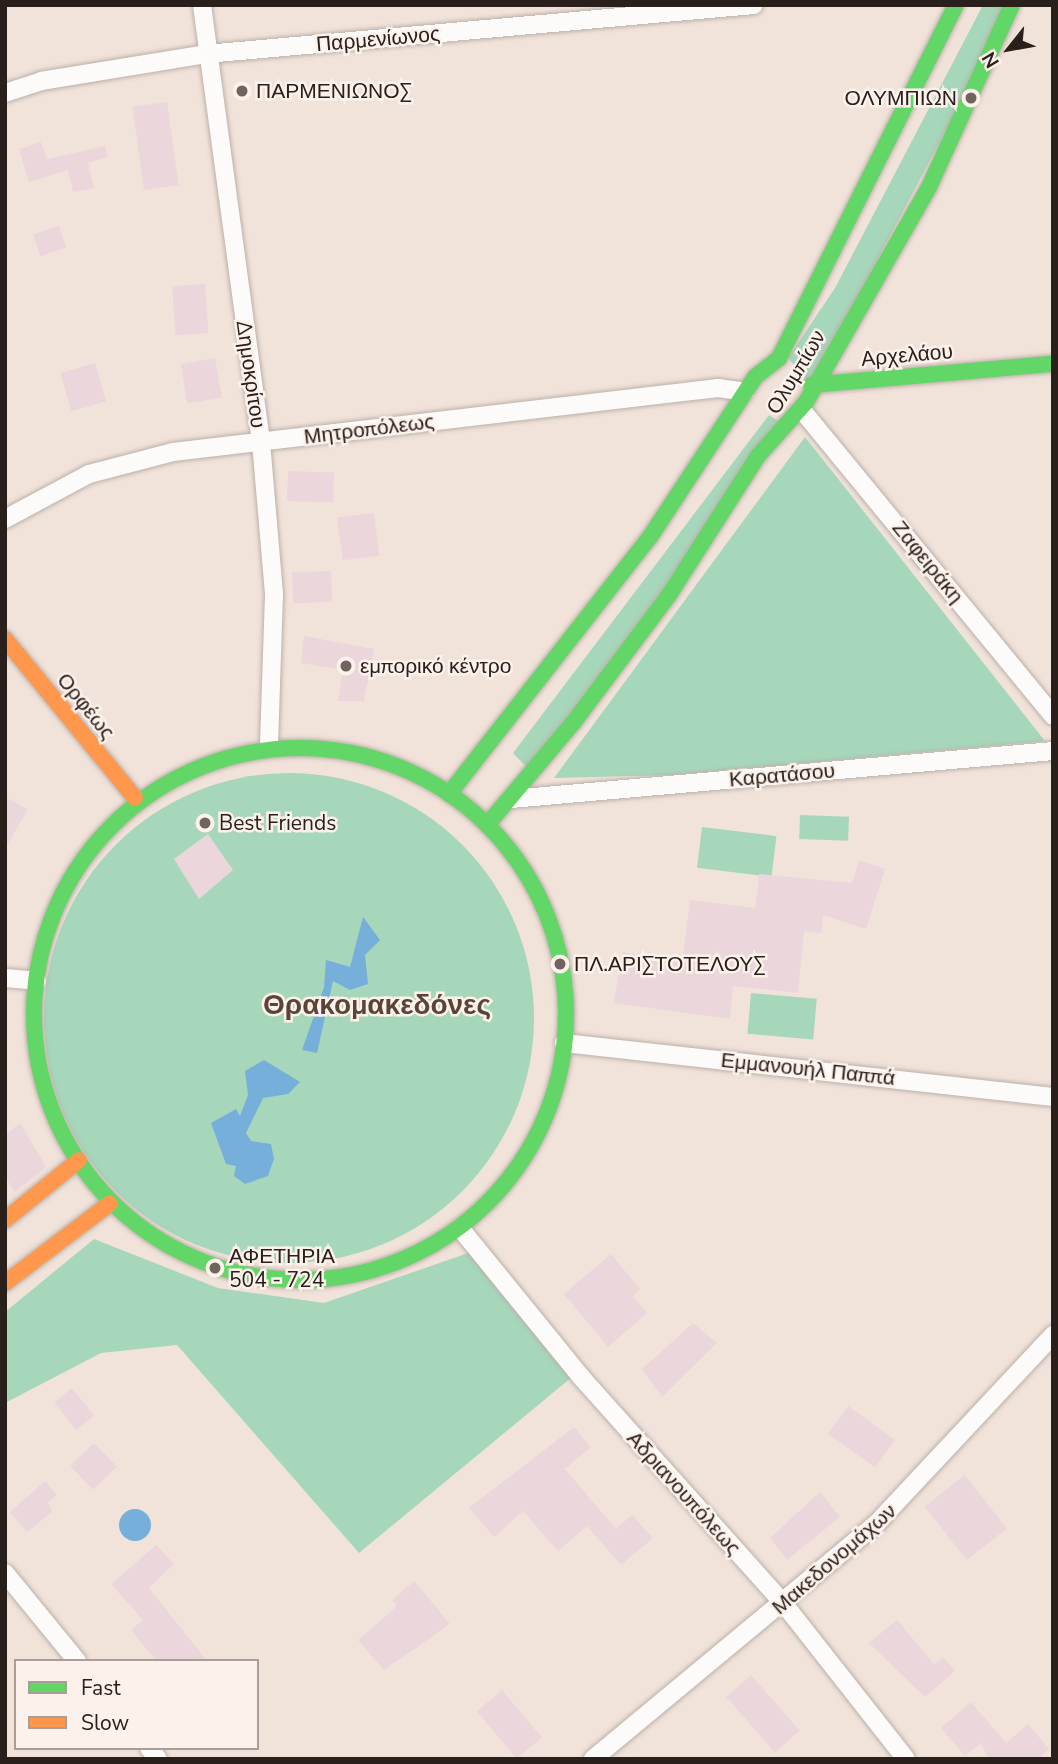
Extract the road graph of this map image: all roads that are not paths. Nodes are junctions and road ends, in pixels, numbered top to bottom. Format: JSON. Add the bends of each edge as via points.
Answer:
{"nodes":[{"id":1,"x":202,"y":5,"type":"edge"},
{"id":2,"x":754,"y":5,"type":"edge"},
{"id":3,"x":956,"y":5,"type":"edge"},
{"id":4,"x":1012,"y":5,"type":"edge"},
{"id":5,"x":206,"y":54,"type":"junction"},
{"id":6,"x":5,"y":93,"type":"edge"},
{"id":7,"x":779,"y":358,"type":"junction"},
{"id":8,"x":1053,"y":364,"type":"edge"},
{"id":9,"x":811,"y":385,"type":"junction"},
{"id":10,"x":745,"y":392,"type":"junction"},
{"id":11,"x":801,"y":409,"type":"junction"},
{"id":12,"x":743,"y":422,"type":"junction"},
{"id":13,"x":770,"y":439,"type":"junction"},
{"id":14,"x":261,"y":442,"type":"junction"},
{"id":15,"x":5,"y":519,"type":"edge"},
{"id":16,"x":5,"y":639,"type":"edge"},
{"id":17,"x":1053,"y":716,"type":"edge"},
{"id":18,"x":269,"y":745,"type":"junction"},
{"id":19,"x":1053,"y":751,"type":"edge"},
{"id":20,"x":449,"y":794,"type":"junction"},
{"id":21,"x":135,"y":798,"type":"junction"},
{"id":22,"x":511,"y":799,"type":"junction"},
{"id":23,"x":487,"y":825,"type":"junction"},
{"id":24,"x":5,"y":978,"type":"edge"},
{"id":25,"x":37,"y":981,"type":"junction"},
{"id":26,"x":564,"y":1043,"type":"junction"},
{"id":27,"x":1053,"y":1097,"type":"edge"},
{"id":28,"x":79,"y":1160,"type":"junction"},
{"id":29,"x":109,"y":1204,"type":"junction"},
{"id":30,"x":5,"y":1220,"type":"edge"},
{"id":31,"x":460,"y":1228,"type":"junction"},
{"id":32,"x":5,"y":1283,"type":"edge"},
{"id":33,"x":1053,"y":1335,"type":"edge"},
{"id":34,"x":5,"y":1573,"type":"edge"},
{"id":35,"x":784,"y":1604,"type":"junction"},
{"id":36,"x":76,"y":1659,"type":"edge"},
{"id":37,"x":593,"y":1759,"type":"edge"},
{"id":38,"x":906,"y":1759,"type":"edge"}],
"edges":[{"from":1,"to":5,"type":"street","name":"Δημοκρίτου"},
{"from":2,"to":5,"type":"street","name":"Παρμενίωνος"},
{"from":3,"to":7,"type":"street","name":"Ολυμπίων"},
{"from":4,"to":9,"type":"street","name":"Ολυμπίων","via":[[922,200]]},
{"from":5,"to":6,"type":"street","name":"Παρμενίωνος","via":[[41,80]]},
{"from":5,"to":14,"type":"street","name":"Δημοκρίτου"},
{"from":7,"to":9,"type":"street","via":[[802,365]]},
{"from":7,"to":10,"type":"street","name":"Ολυμπίων"},
{"from":8,"to":9,"type":"street","name":"Αρχελάου"},
{"from":9,"to":11,"type":"street","name":"Ολυμπίων"},
{"from":10,"to":12,"type":"street","name":"Ολυμπίων"},
{"from":10,"to":14,"type":"street","name":"Μητροπόλεως","via":[[718,388]]},
{"from":11,"to":13,"type":"street","name":"Ολυμπίων"},
{"from":11,"to":17,"type":"street","name":"Ζαφειράκη"},
{"from":12,"to":13,"type":"street"},
{"from":12,"to":20,"type":"street","name":"Ολυμπίων","via":[[551,671]]},
{"from":13,"to":22,"type":"street","name":"Ολυμπίων","via":[[669,595]]},
{"from":14,"to":15,"type":"street","name":"Μητροπόλεως","via":[[173,452],[89,474]]},
{"from":14,"to":18,"type":"street","name":"Δημοκρίτου","via":[[274,594]]},
{"from":16,"to":21,"type":"street","name":"Ορφέως"},
{"from":18,"to":20,"type":"street","via":[[338,747],[400,765]]},
{"from":18,"to":21,"type":"street","via":[[218,753],[167,774]]},
{"from":19,"to":22,"type":"street","name":"Καρατάσου"},
{"from":20,"to":23,"type":"street"},
{"from":21,"to":25,"type":"street","via":[[83,859]]},
{"from":22,"to":23,"type":"street","name":"Ολυμπίων"},
{"from":23,"to":26,"type":"street","via":[[534,889],[560,964]]},
{"from":24,"to":25,"type":"street"},
{"from":25,"to":28,"type":"street","via":[[44,1073]]},
{"from":26,"to":27,"type":"street","name":"Εμμανουήλ Παππά"},
{"from":26,"to":31,"type":"street","via":[[533,1141]]},
{"from":28,"to":29,"type":"street"},
{"from":28,"to":30,"type":"street"},
{"from":29,"to":31,"type":"street","via":[[128,1228],[215,1268],[284,1285],[349,1281],[415,1259]]},
{"from":29,"to":32,"type":"street"},
{"from":31,"to":35,"type":"street","name":"Αδριανουπόλεως","via":[[581,1377]]},
{"from":33,"to":35,"type":"street","name":"Μακεδονομάχων","via":[[912,1490]]},
{"from":34,"to":36,"type":"street"},
{"from":35,"to":37,"type":"street","name":"Μακεδονομάχων"},
{"from":35,"to":38,"type":"street","name":"Αδριανουπόλεως"}]}
